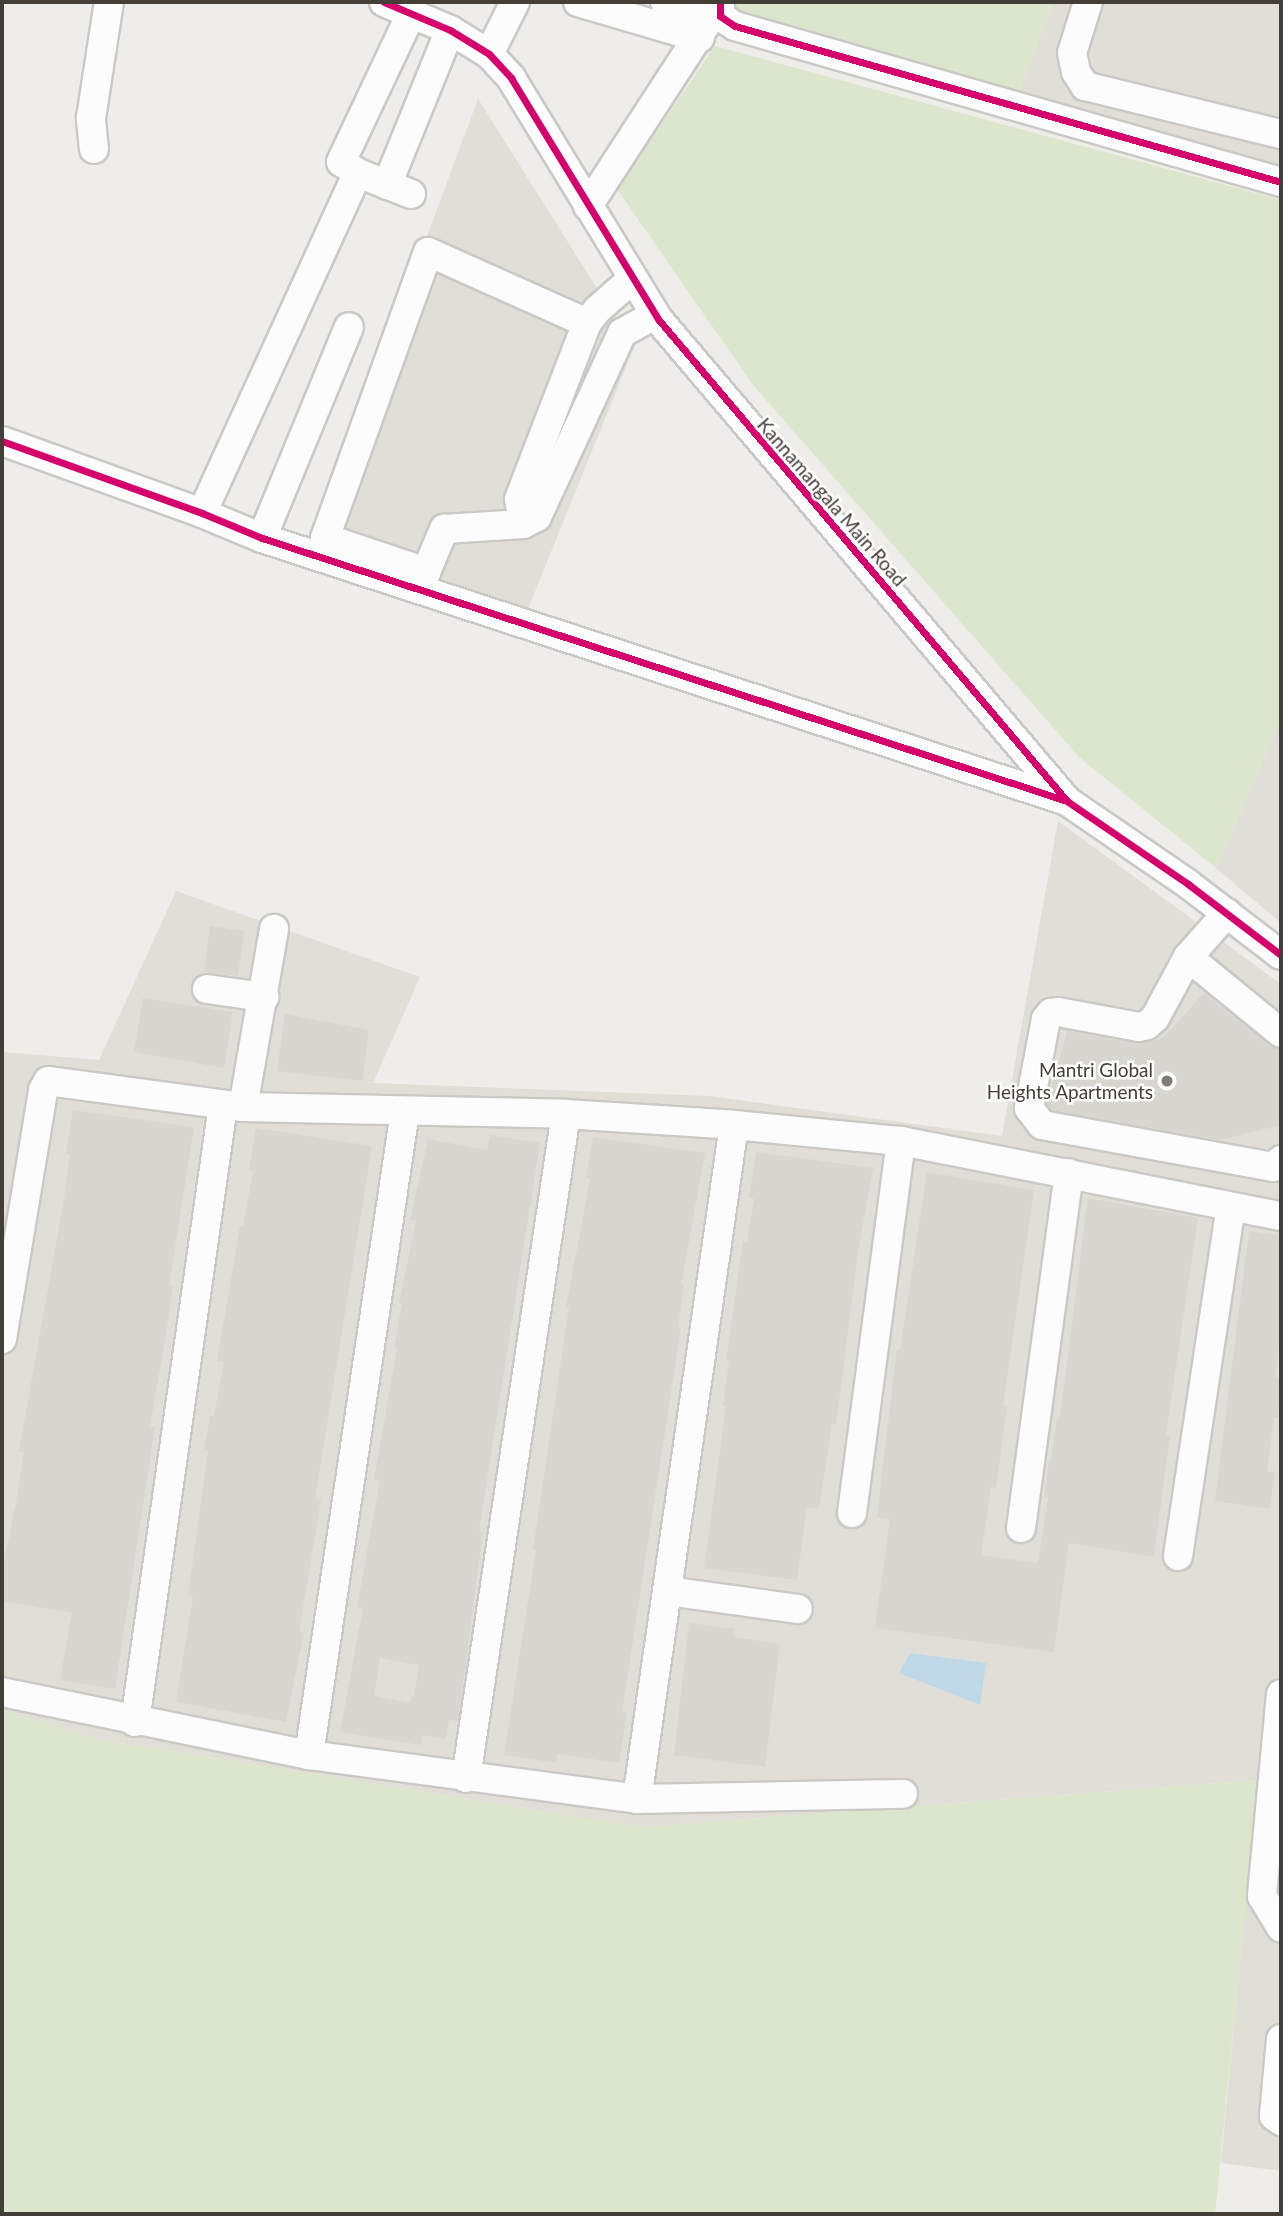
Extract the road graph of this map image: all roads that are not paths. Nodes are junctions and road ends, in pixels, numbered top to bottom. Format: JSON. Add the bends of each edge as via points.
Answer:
{"nodes":[{"id":1,"x":109,"y":2,"type":"edge"},
{"id":2,"x":383,"y":2,"type":"edge"},
{"id":3,"x":515,"y":2,"type":"edge"},
{"id":4,"x":578,"y":2,"type":"edge"},
{"id":5,"x":665,"y":2,"type":"edge"},
{"id":6,"x":1088,"y":2,"type":"edge"},
{"id":7,"x":412,"y":12,"type":"junction"},
{"id":8,"x":713,"y":15,"type":"edge"},
{"id":9,"x":450,"y":30,"type":"junction"},
{"id":10,"x":489,"y":54,"type":"junction"},
{"id":11,"x":1281,"y":134,"type":"edge"},
{"id":12,"x":94,"y":149,"type":"dead end"},
{"id":13,"x":358,"y":173,"type":"junction"},
{"id":14,"x":1281,"y":182,"type":"edge"},
{"id":15,"x":588,"y":206,"type":"junction"},
{"id":16,"x":632,"y":280,"type":"junction"},
{"id":17,"x":655,"y":315,"type":"junction"},
{"id":18,"x":587,"y":323,"type":"junction"},
{"id":19,"x":349,"y":327,"type":"dead end"},
{"id":20,"x":2,"y":441,"type":"edge"},
{"id":21,"x":202,"y":513,"type":"junction"},
{"id":22,"x":523,"y":524,"type":"junction"},
{"id":23,"x":262,"y":538,"type":"junction"},
{"id":24,"x":1067,"y":801,"type":"junction"},
{"id":25,"x":1227,"y":913,"type":"junction"},
{"id":26,"x":274,"y":929,"type":"dead end"},
{"id":27,"x":1281,"y":955,"type":"edge"},
{"id":28,"x":1188,"y":957,"type":"junction"},
{"id":29,"x":207,"y":989,"type":"dead end"},
{"id":30,"x":264,"y":997,"type":"junction"},
{"id":31,"x":1281,"y":1033,"type":"edge"},
{"id":32,"x":233,"y":1106,"type":"junction"},
{"id":33,"x":405,"y":1111,"type":"junction"},
{"id":34,"x":566,"y":1114,"type":"junction"},
{"id":35,"x":734,"y":1125,"type":"junction"},
{"id":36,"x":901,"y":1141,"type":"junction"},
{"id":37,"x":1281,"y":1160,"type":"edge"},
{"id":38,"x":1069,"y":1173,"type":"junction"},
{"id":39,"x":1231,"y":1207,"type":"junction"},
{"id":40,"x":1281,"y":1216,"type":"edge"},
{"id":41,"x":2,"y":1339,"type":"edge"},
{"id":42,"x":852,"y":1513,"type":"dead end"},
{"id":43,"x":1021,"y":1528,"type":"dead end"},
{"id":44,"x":1178,"y":1556,"type":"dead end"},
{"id":45,"x":668,"y":1591,"type":"junction"},
{"id":46,"x":798,"y":1609,"type":"dead end"},
{"id":47,"x":2,"y":1692,"type":"edge"},
{"id":48,"x":1281,"y":1693,"type":"edge"},
{"id":49,"x":135,"y":1722,"type":"junction"},
{"id":50,"x":309,"y":1755,"type":"junction"},
{"id":51,"x":467,"y":1778,"type":"junction"},
{"id":52,"x":903,"y":1794,"type":"dead end"},
{"id":53,"x":637,"y":1800,"type":"junction"},
{"id":54,"x":1281,"y":1928,"type":"edge"},
{"id":55,"x":1281,"y":2039,"type":"edge"},
{"id":56,"x":1281,"y":2121,"type":"edge"}],
"edges":[{"from":1,"to":12,"type":"street","via":[[91,118]]},
{"from":2,"to":7,"type":"street","name":"Kannamangala Main Road"},
{"from":3,"to":10,"type":"street"},
{"from":4,"to":8,"type":"street"},
{"from":5,"to":8,"type":"street"},
{"from":6,"to":11,"type":"street","via":[[1072,53],[1085,86]]},
{"from":7,"to":9,"type":"street","name":"Kannamangala Main Road"},
{"from":7,"to":13,"type":"street","via":[[341,162]]},
{"from":8,"to":14,"type":"street","via":[[735,26]]},
{"from":8,"to":15,"type":"street"},
{"from":9,"to":10,"type":"street","name":"Kannamangala Main Road"},
{"from":9,"to":13,"type":"street","via":[[399,190]]},
{"from":10,"to":15,"type":"street","name":"Kannamangala Main Road","via":[[511,78]]},
{"from":13,"to":21,"type":"street"},
{"from":15,"to":16,"type":"street","name":"Kannamangala Main Road"},
{"from":16,"to":17,"type":"street","name":"Kannamangala Main Road"},
{"from":16,"to":18,"type":"street"},
{"from":17,"to":22,"type":"street","via":[[622,333],[537,517]]},
{"from":17,"to":24,"type":"street","name":"Kannamangala Main Road"},
{"from":18,"to":22,"type":"street","via":[[519,499]]},
{"from":18,"to":22,"type":"street","via":[[428,252],[325,538],[426,572],[444,529]]},
{"from":19,"to":23,"type":"street"},
{"from":20,"to":21,"type":"street"},
{"from":21,"to":23,"type":"street"},
{"from":23,"to":24,"type":"street"},
{"from":24,"to":25,"type":"street","name":"Kannamangala Main Road"},
{"from":25,"to":27,"type":"street","name":"Kannamangala Main Road"},
{"from":25,"to":28,"type":"street"},
{"from":26,"to":30,"type":"street"},
{"from":28,"to":31,"type":"street"},
{"from":28,"to":37,"type":"street","via":[[1155,1018],[1147,1024],[1139,1027],[1051,1013],[1029,1108],[1042,1125],[1273,1167]]},
{"from":29,"to":30,"type":"street"},
{"from":30,"to":32,"type":"street"},
{"from":32,"to":33,"type":"street"},
{"from":32,"to":41,"type":"street","via":[[48,1081]]},
{"from":32,"to":49,"type":"street"},
{"from":33,"to":34,"type":"street"},
{"from":33,"to":50,"type":"street"},
{"from":34,"to":35,"type":"street"},
{"from":34,"to":51,"type":"street"},
{"from":35,"to":36,"type":"street"},
{"from":35,"to":45,"type":"street"},
{"from":36,"to":38,"type":"street"},
{"from":36,"to":42,"type":"street"},
{"from":38,"to":39,"type":"street"},
{"from":38,"to":43,"type":"street"},
{"from":39,"to":40,"type":"street"},
{"from":39,"to":44,"type":"street"},
{"from":45,"to":46,"type":"street"},
{"from":45,"to":53,"type":"street"},
{"from":47,"to":49,"type":"street"},
{"from":48,"to":54,"type":"street","via":[[1262,1896]]},
{"from":49,"to":50,"type":"street"},
{"from":50,"to":51,"type":"street"},
{"from":51,"to":53,"type":"street"},
{"from":52,"to":53,"type":"street"},
{"from":55,"to":56,"type":"street","via":[[1274,2116]]}]}
